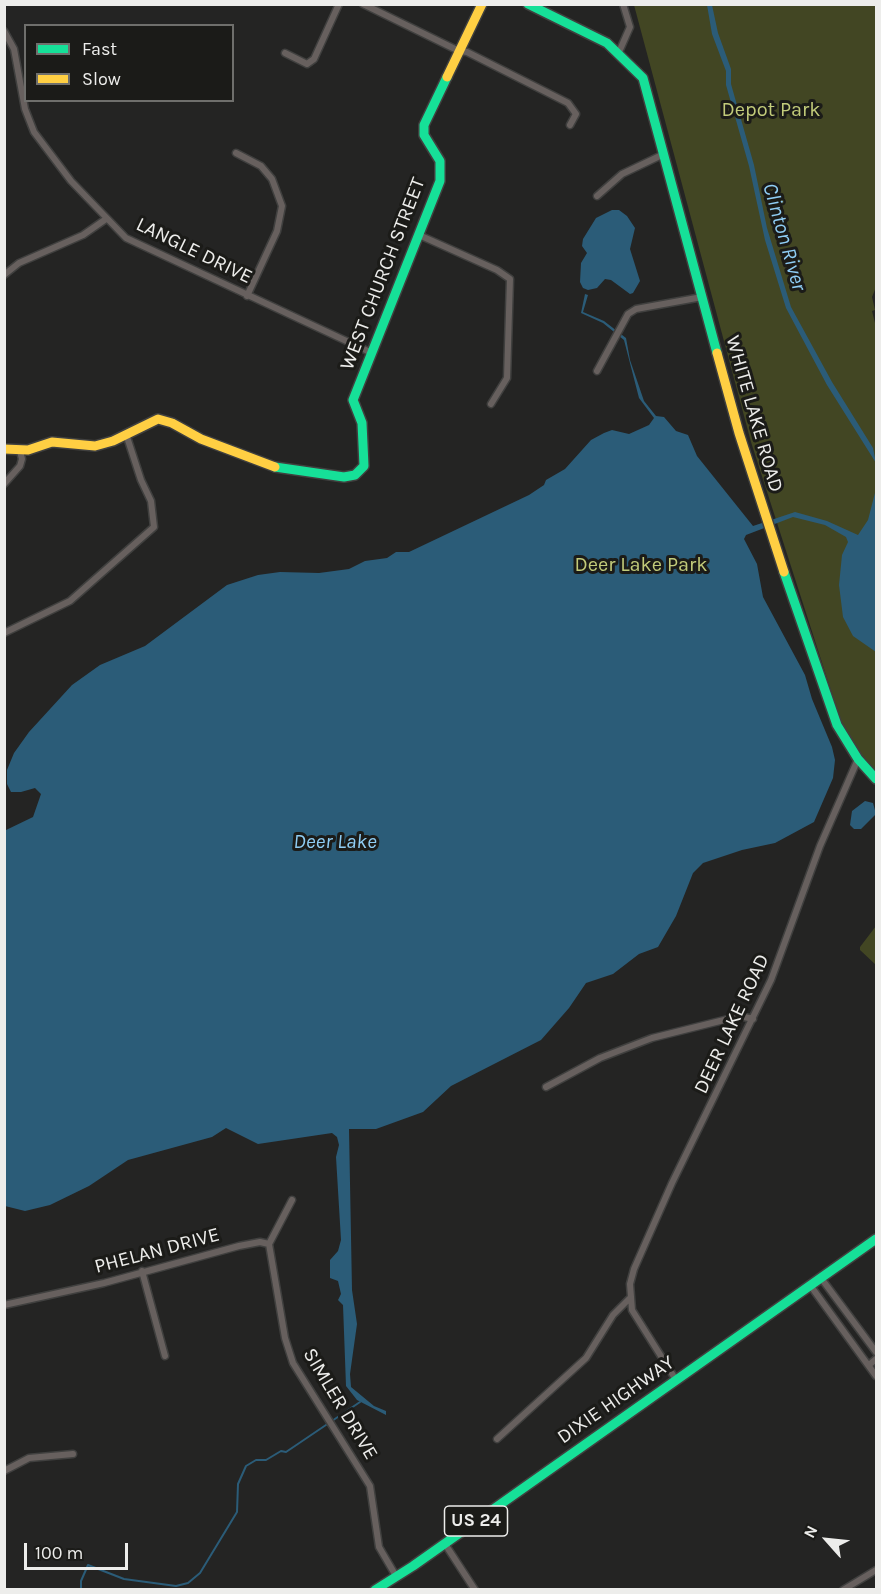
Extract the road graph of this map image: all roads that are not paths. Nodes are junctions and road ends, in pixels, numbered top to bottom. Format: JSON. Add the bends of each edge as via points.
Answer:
{"nodes":[{"id":1,"x":339,"y":4,"type":"edge"},
{"id":2,"x":363,"y":4,"type":"edge"},
{"id":3,"x":482,"y":4,"type":"edge"},
{"id":4,"x":528,"y":4,"type":"edge"},
{"id":5,"x":623,"y":4,"type":"edge"},
{"id":6,"x":4,"y":31,"type":"edge"},
{"id":7,"x":459,"y":51,"type":"junction"},
{"id":8,"x":619,"y":51,"type":"junction"},
{"id":9,"x":285,"y":53,"type":"dead end"},
{"id":10,"x":570,"y":124,"type":"dead end"},
{"id":11,"x":236,"y":153,"type":"dead end"},
{"id":12,"x":664,"y":154,"type":"junction"},
{"id":13,"x":597,"y":196,"type":"dead end"},
{"id":14,"x":106,"y":219,"type":"junction"},
{"id":15,"x":419,"y":235,"type":"junction"},
{"id":16,"x":4,"y":275,"type":"edge"},
{"id":17,"x":247,"y":296,"type":"junction"},
{"id":18,"x":702,"y":297,"type":"junction"},
{"id":19,"x":372,"y":353,"type":"junction"},
{"id":20,"x":597,"y":371,"type":"dead end"},
{"id":21,"x":491,"y":404,"type":"dead end"},
{"id":22,"x":126,"y":434,"type":"junction"},
{"id":23,"x":4,"y":449,"type":"edge"},
{"id":24,"x":20,"y":451,"type":"junction"},
{"id":25,"x":4,"y":484,"type":"edge"},
{"id":26,"x":4,"y":633,"type":"edge"},
{"id":27,"x":858,"y":759,"type":"junction"},
{"id":28,"x":876,"y":779,"type":"edge"},
{"id":29,"x":753,"y":1019,"type":"junction"},
{"id":30,"x":546,"y":1087,"type":"dead end"},
{"id":31,"x":292,"y":1200,"type":"dead end"},
{"id":32,"x":876,"y":1239,"type":"edge"},
{"id":33,"x":269,"y":1244,"type":"junction"},
{"id":34,"x":142,"y":1271,"type":"junction"},
{"id":35,"x":821,"y":1278,"type":"junction"},
{"id":36,"x":810,"y":1285,"type":"junction"},
{"id":37,"x":629,"y":1299,"type":"junction"},
{"id":38,"x":4,"y":1305,"type":"edge"},
{"id":39,"x":876,"y":1352,"type":"edge"},
{"id":40,"x":165,"y":1356,"type":"dead end"},
{"id":41,"x":876,"y":1359,"type":"edge"},
{"id":42,"x":868,"y":1365,"type":"junction"},
{"id":43,"x":876,"y":1376,"type":"edge"},
{"id":44,"x":676,"y":1380,"type":"junction"},
{"id":45,"x":497,"y":1439,"type":"dead end"},
{"id":46,"x":73,"y":1454,"type":"dead end"},
{"id":47,"x":4,"y":1471,"type":"edge"},
{"id":48,"x":445,"y":1544,"type":"junction"},
{"id":49,"x":876,"y":1570,"type":"edge"},
{"id":50,"x":396,"y":1576,"type":"junction"},
{"id":51,"x":375,"y":1590,"type":"edge"},
{"id":52,"x":475,"y":1590,"type":"edge"},
{"id":53,"x":843,"y":1590,"type":"edge"}],
"edges":[{"from":1,"to":9,"type":"street","via":[[314,59],[307,64]]},
{"from":2,"to":7,"type":"street"},
{"from":3,"to":7,"type":"street","name":"WEST CHURCH STREET"},
{"from":4,"to":8,"type":"street","name":"WHITE LAKE ROAD"},
{"from":5,"to":8,"type":"street","via":[[630,27]]},
{"from":6,"to":14,"type":"street","name":"LANGLE DRIVE","via":[[14,49],[25,110],[34,132],[71,182]]},
{"from":7,"to":10,"type":"street","via":[[568,103],[576,114]]},
{"from":7,"to":15,"type":"street","name":"WEST CHURCH STREET","via":[[424,125],[424,135],[440,161],[441,172]]},
{"from":8,"to":12,"type":"street","name":"WHITE LAKE ROAD","via":[[644,78]]},
{"from":11,"to":17,"type":"street","via":[[261,166],[272,179],[282,206],[278,231]]},
{"from":12,"to":13,"type":"street","via":[[622,174]]},
{"from":12,"to":18,"type":"street","name":"WHITE LAKE ROAD"},
{"from":14,"to":16,"type":"street","via":[[83,235],[19,263]]},
{"from":14,"to":17,"type":"street","name":"LANGLE DRIVE","via":[[139,246]]},
{"from":15,"to":19,"type":"street","name":"WEST CHURCH STREET"},
{"from":15,"to":21,"type":"street","via":[[510,279],[507,378]]},
{"from":17,"to":19,"type":"street","name":"LANGLE DRIVE"},
{"from":18,"to":20,"type":"street","via":[[636,309],[628,314]]},
{"from":18,"to":27,"type":"street","name":"WHITE LAKE ROAD","via":[[768,525],[826,700]]},
{"from":19,"to":22,"type":"street","name":"WEST CHURCH STREET","via":[[353,400],[363,423],[365,462],[355,475],[280,470],[158,419]]},
{"from":22,"to":24,"type":"street","via":[[113,441],[87,445],[52,442]]},
{"from":22,"to":26,"type":"street","via":[[151,501],[154,526],[70,601]]},
{"from":23,"to":24,"type":"street"},
{"from":24,"to":25,"type":"street","via":[[20,466]]},
{"from":27,"to":28,"type":"street","name":"WHITE LAKE ROAD"},
{"from":27,"to":29,"type":"street","name":"DEER LAKE ROAD","via":[[818,851],[783,953]]},
{"from":29,"to":30,"type":"street","via":[[740,1016],[652,1038],[600,1058]]},
{"from":29,"to":37,"type":"street","name":"DEER LAKE ROAD","via":[[634,1269]]},
{"from":31,"to":33,"type":"street"},
{"from":32,"to":35,"type":"street","name":"DIXIE HIGHWAY","number":"US 24"},
{"from":33,"to":34,"type":"street","name":"PHELAN DRIVE","via":[[260,1242]]},
{"from":33,"to":50,"type":"street","name":"SIMLER DRIVE","via":[[293,1363],[370,1486],[379,1547]]},
{"from":34,"to":38,"type":"street","name":"PHELAN DRIVE"},
{"from":34,"to":40,"type":"street"},
{"from":35,"to":36,"type":"street","name":"DIXIE HIGHWAY","number":"US 24"},
{"from":35,"to":39,"type":"street"},
{"from":36,"to":42,"type":"street"},
{"from":36,"to":44,"type":"street","name":"DIXIE HIGHWAY","number":"US 24"},
{"from":37,"to":44,"type":"street","via":[[639,1325]]},
{"from":37,"to":45,"type":"street","via":[[613,1315],[586,1358]]},
{"from":41,"to":42,"type":"street"},
{"from":42,"to":43,"type":"street"},
{"from":44,"to":48,"type":"street","name":"DIXIE HIGHWAY","number":"US 24"},
{"from":46,"to":47,"type":"street","via":[[29,1458]]},
{"from":48,"to":50,"type":"street","name":"DIXIE HIGHWAY","number":"US 24"},
{"from":48,"to":52,"type":"street"},
{"from":49,"to":53,"type":"street"},
{"from":50,"to":51,"type":"street","name":"DIXIE HIGHWAY","number":"US 24"}]}
